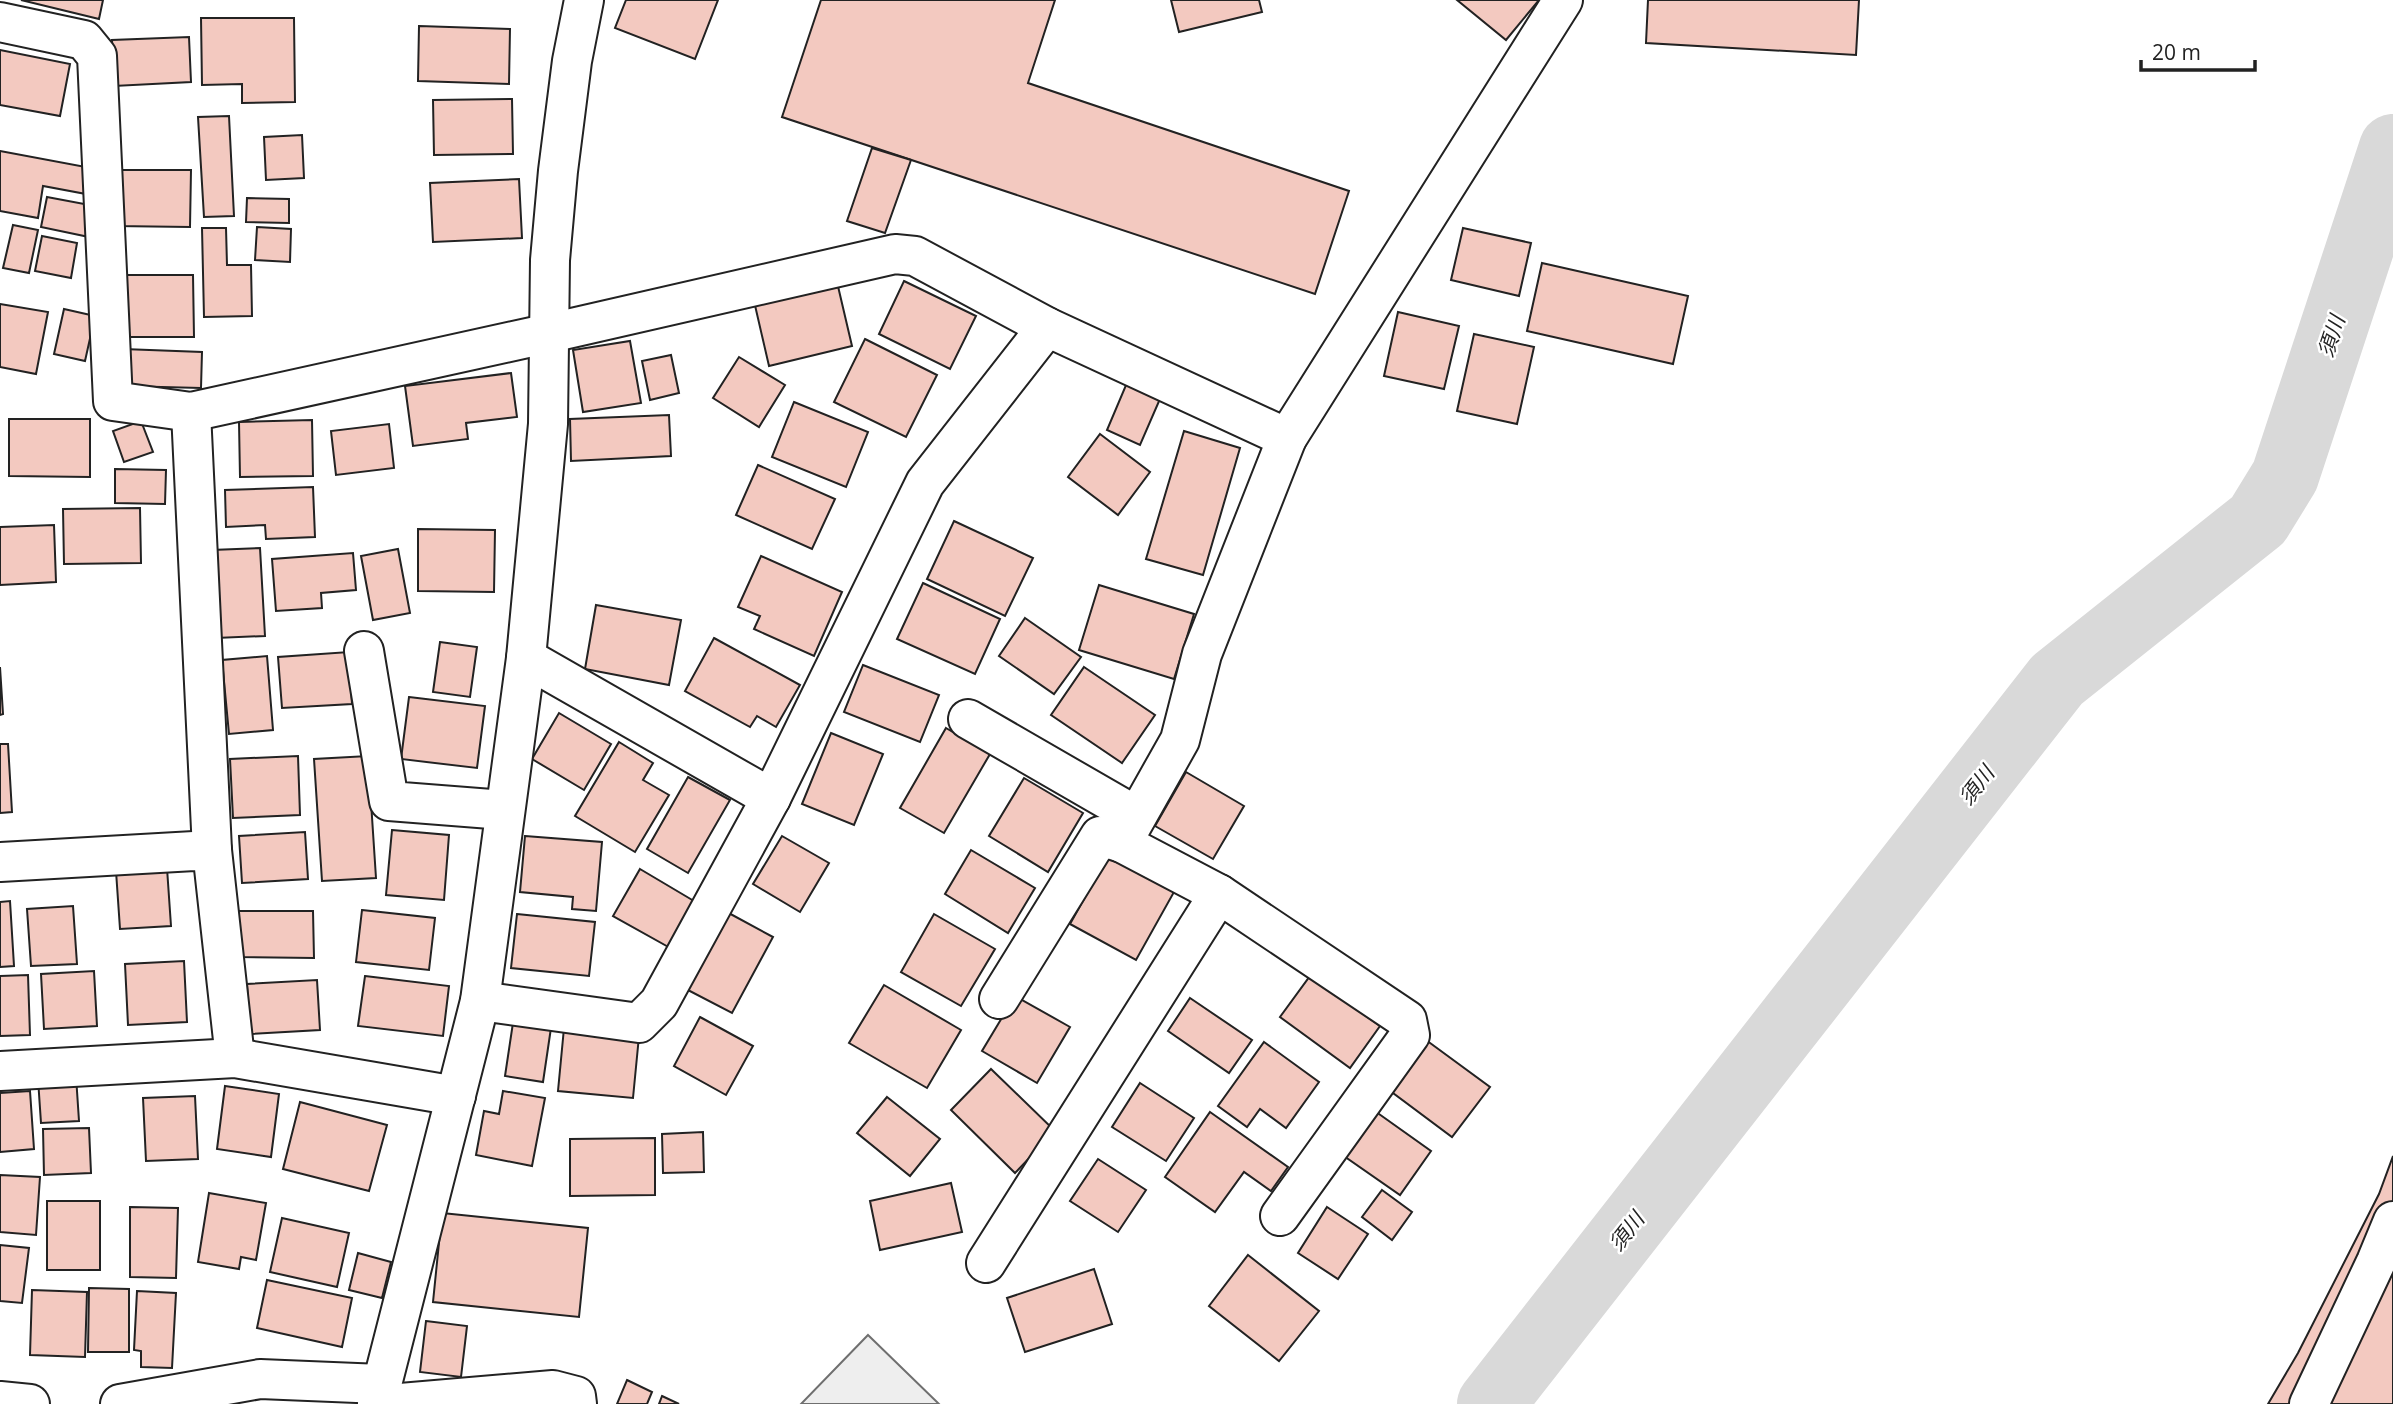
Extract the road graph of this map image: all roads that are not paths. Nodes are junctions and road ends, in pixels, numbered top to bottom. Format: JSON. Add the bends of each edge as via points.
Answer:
{"nodes":[{"id":1,"x":584,"y":0,"type":"edge"},
{"id":2,"x":1563,"y":0,"type":"edge"},
{"id":3,"x":0,"y":22,"type":"edge"},
{"id":4,"x":1047,"y":327,"type":"junction"},
{"id":5,"x":550,"y":333,"type":"junction"},
{"id":6,"x":191,"y":412,"type":"junction"},
{"id":7,"x":1287,"y":438,"type":"junction"},
{"id":8,"x":364,"y":651,"type":"dead end"},
{"id":9,"x":526,"y":657,"type":"junction"},
{"id":10,"x":968,"y":719,"type":"dead end"},
{"id":11,"x":771,"y":798,"type":"junction"},
{"id":12,"x":504,"y":810,"type":"junction"},
{"id":13,"x":1129,"y":830,"type":"junction"},
{"id":14,"x":212,"y":850,"type":"junction"},
{"id":15,"x":0,"y":862,"type":"edge"},
{"id":16,"x":1219,"y":894,"type":"junction"},
{"id":17,"x":999,"y":999,"type":"dead end"},
{"id":18,"x":480,"y":1001,"type":"junction"},
{"id":19,"x":235,"y":1058,"type":"junction"},
{"id":20,"x":0,"y":1071,"type":"edge"},
{"id":21,"x":456,"y":1096,"type":"junction"},
{"id":22,"x":1280,"y":1216,"type":"dead end"},
{"id":23,"x":2393,"y":1221,"type":"edge"},
{"id":24,"x":986,"y":1263,"type":"dead end"},
{"id":25,"x":382,"y":1397,"type":"edge"},
{"id":26,"x":0,"y":1401,"type":"edge"},
{"id":27,"x":23,"y":1404,"type":"edge"},
{"id":28,"x":30,"y":1404,"type":"edge"},
{"id":29,"x":120,"y":1404,"type":"edge"},
{"id":30,"x":578,"y":1404,"type":"edge"},
{"id":31,"x":2309,"y":1404,"type":"edge"}],
"edges":[{"from":1,"to":5,"type":"street","via":[[558,171],[550,260]]},
{"from":2,"to":7,"type":"street"},
{"from":3,"to":6,"type":"street","via":[[84,40],[97,56],[113,401]]},
{"from":4,"to":5,"type":"street","via":[[915,256],[895,254]]},
{"from":4,"to":7,"type":"street"},
{"from":4,"to":11,"type":"street","via":[[925,483]]},
{"from":5,"to":6,"type":"street"},
{"from":5,"to":9,"type":"street","via":[[548,424]]},
{"from":6,"to":14,"type":"street"},
{"from":7,"to":13,"type":"street","via":[[1202,654],[1180,740]]},
{"from":8,"to":12,"type":"street","via":[[389,801]]},
{"from":9,"to":11,"type":"street"},
{"from":9,"to":12,"type":"street"},
{"from":10,"to":13,"type":"street"},
{"from":11,"to":18,"type":"street","via":[[659,1003],[639,1023]]},
{"from":12,"to":18,"type":"street"},
{"from":13,"to":16,"type":"street"},
{"from":13,"to":17,"type":"street","via":[[1100,836]]},
{"from":14,"to":15,"type":"street"},
{"from":14,"to":19,"type":"street"},
{"from":16,"to":22,"type":"street","via":[[1407,1020],[1410,1035]]},
{"from":16,"to":24,"type":"street"},
{"from":18,"to":21,"type":"street"},
{"from":19,"to":20,"type":"street"},
{"from":19,"to":21,"type":"street"},
{"from":21,"to":25,"type":"street"},
{"from":23,"to":31,"type":"street"},
{"from":25,"to":29,"type":"street","via":[[260,1379]]},
{"from":25,"to":30,"type":"street","via":[[552,1390],[576,1396]]},
{"from":26,"to":27,"type":"street"},
{"from":27,"to":28,"type":"street"}]}
